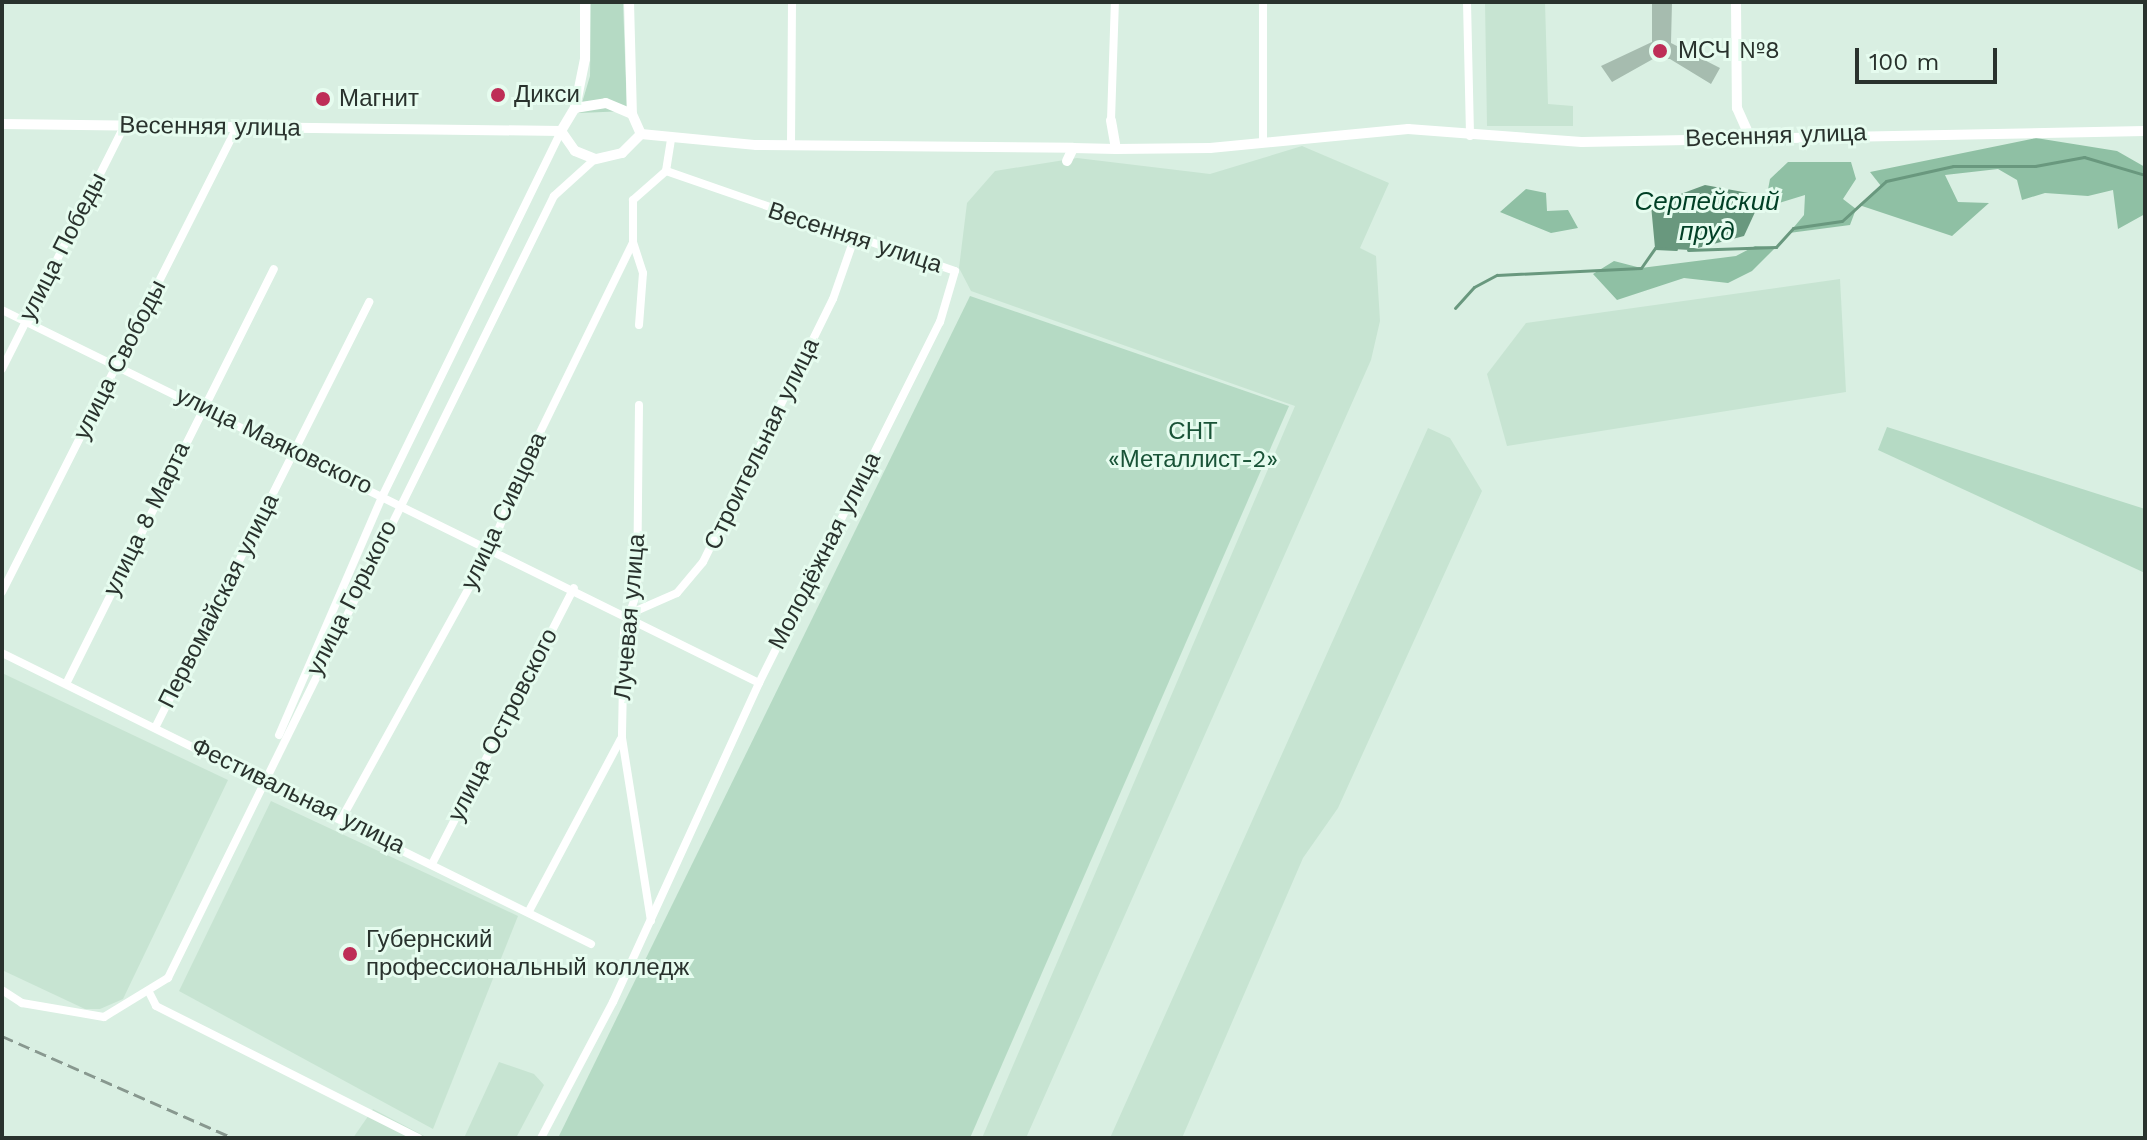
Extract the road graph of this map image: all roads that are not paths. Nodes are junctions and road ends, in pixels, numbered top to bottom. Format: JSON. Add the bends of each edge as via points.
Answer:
{"nodes":[{"id":1,"x":585,"y":2,"type":"edge"},
{"id":2,"x":629,"y":2,"type":"edge"},
{"id":3,"x":792,"y":2,"type":"edge"},
{"id":4,"x":1115,"y":2,"type":"edge"},
{"id":5,"x":1263,"y":2,"type":"edge"},
{"id":6,"x":1467,"y":2,"type":"edge"},
{"id":7,"x":1736,"y":2,"type":"edge"},
{"id":8,"x":575,"y":108,"type":"junction"},
{"id":9,"x":632,"y":114,"type":"junction"},
{"id":10,"x":1111,"y":120,"type":"joint"},
{"id":11,"x":2,"y":124,"type":"edge"},
{"id":12,"x":124,"y":126,"type":"junction"},
{"id":13,"x":237,"y":127,"type":"junction"},
{"id":14,"x":561,"y":131,"type":"junction"},
{"id":15,"x":2145,"y":131,"type":"edge"},
{"id":16,"x":641,"y":134,"type":"junction"},
{"id":17,"x":1749,"y":135,"type":"junction"},
{"id":18,"x":1470,"y":137,"type":"junction"},
{"id":19,"x":671,"y":140,"type":"junction"},
{"id":20,"x":1263,"y":140,"type":"junction"},
{"id":21,"x":791,"y":146,"type":"junction"},
{"id":22,"x":1073,"y":148,"type":"junction"},
{"id":23,"x":1116,"y":149,"type":"junction"},
{"id":24,"x":595,"y":159,"type":"junction"},
{"id":25,"x":1067,"y":161,"type":"dead end"},
{"id":26,"x":666,"y":171,"type":"junction"},
{"id":27,"x":854,"y":239,"type":"junction"},
{"id":28,"x":633,"y":243,"type":"junction"},
{"id":29,"x":274,"y":269,"type":"dead end"},
{"id":30,"x":955,"y":271,"type":"joint"},
{"id":31,"x":369,"y":302,"type":"dead end"},
{"id":32,"x":2,"y":310,"type":"edge"},
{"id":33,"x":26,"y":321,"type":"junction"},
{"id":34,"x":639,"y":325,"type":"dead end"},
{"id":35,"x":117,"y":365,"type":"junction"},
{"id":36,"x":2,"y":369,"type":"edge"},
{"id":37,"x":639,"y":405,"type":"dead end"},
{"id":38,"x":202,"y":407,"type":"junction"},
{"id":39,"x":294,"y":452,"type":"junction"},
{"id":40,"x":383,"y":495,"type":"junction"},
{"id":41,"x":400,"y":502,"type":"junction"},
{"id":42,"x":491,"y":548,"type":"junction"},
{"id":43,"x":574,"y":588,"type":"junction"},
{"id":44,"x":2,"y":592,"type":"edge"},
{"id":45,"x":629,"y":614,"type":"junction"},
{"id":46,"x":2,"y":653,"type":"edge"},
{"id":47,"x":759,"y":683,"type":"junction"},
{"id":48,"x":66,"y":684,"type":"junction"},
{"id":49,"x":155,"y":728,"type":"junction"},
{"id":50,"x":622,"y":738,"type":"junction"},
{"id":51,"x":263,"y":776,"type":"junction"},
{"id":52,"x":343,"y":816,"type":"junction"},
{"id":53,"x":433,"y":862,"type":"junction"},
{"id":54,"x":529,"y":911,"type":"junction"},
{"id":55,"x":651,"y":922,"type":"junction"},
{"id":56,"x":591,"y":944,"type":"dead end"},
{"id":57,"x":2,"y":990,"type":"edge"},
{"id":58,"x":150,"y":994,"type":"junction"},
{"id":59,"x":419,"y":1138,"type":"edge"},
{"id":60,"x":541,"y":1138,"type":"edge"}],
"edges":[{"from":1,"to":8,"type":"street","via":[[585,59]]},
{"from":2,"to":9,"type":"street"},
{"from":3,"to":21,"type":"street"},
{"from":4,"to":10,"type":"street"},
{"from":5,"to":20,"type":"street"},
{"from":6,"to":18,"type":"street"},
{"from":7,"to":17,"type":"street","via":[[1737,108]]},
{"from":8,"to":9,"type":"street","via":[[606,103]]},
{"from":8,"to":14,"type":"street"},
{"from":9,"to":16,"type":"street"},
{"from":10,"to":23,"type":"street"},
{"from":11,"to":12,"type":"street","name":"Весенняя улица"},
{"from":12,"to":13,"type":"street","name":"Весенняя улица"},
{"from":12,"to":33,"type":"street","name":"улица Победы"},
{"from":13,"to":14,"type":"street","name":"Весенняя улица"},
{"from":13,"to":35,"type":"street","name":"улица Свободы"},
{"from":14,"to":24,"type":"street","via":[[575,151]]},
{"from":14,"to":40,"type":"street","name":"улица Горького"},
{"from":15,"to":17,"type":"street","name":"Весенняя улица"},
{"from":16,"to":19,"type":"street","name":"Весенняя улица"},
{"from":16,"to":24,"type":"street","via":[[622,153]]},
{"from":17,"to":18,"type":"street","name":"Весенняя улица","via":[[1582,142]]},
{"from":18,"to":20,"type":"street","name":"Весенняя улица","via":[[1408,129]]},
{"from":19,"to":21,"type":"street","name":"Весенняя улица"},
{"from":19,"to":26,"type":"street"},
{"from":20,"to":23,"type":"street","name":"Весенняя улица"},
{"from":21,"to":22,"type":"street","name":"Весенняя улица"},
{"from":22,"to":23,"type":"street","name":"Весенняя улица"},
{"from":22,"to":25,"type":"street"},
{"from":24,"to":41,"type":"street","name":"улица Горького","via":[[554,196]]},
{"from":26,"to":27,"type":"street","name":"Весенняя улица"},
{"from":26,"to":28,"type":"street","via":[[633,200]]},
{"from":27,"to":30,"type":"street","name":"Весенняя улица"},
{"from":27,"to":45,"type":"street","name":"Строительная улица","via":[[833,299],[703,562],[677,593]]},
{"from":28,"to":34,"type":"street","via":[[643,273]]},
{"from":28,"to":42,"type":"street","name":"улица Сивцова","via":[[525,463]]},
{"from":29,"to":38,"type":"street","name":"улица 8 Марта"},
{"from":30,"to":47,"type":"street","name":"Молодёжная улица","via":[[940,322]]},
{"from":31,"to":39,"type":"street","name":"Первомайская улица"},
{"from":32,"to":33,"type":"street","name":"улица Маяковского"},
{"from":33,"to":35,"type":"street","name":"улица Маяковского"},
{"from":33,"to":36,"type":"street","name":"улица Победы"},
{"from":35,"to":38,"type":"street","name":"улица Маяковского"},
{"from":35,"to":44,"type":"street","name":"улица Свободы"},
{"from":37,"to":45,"type":"street","name":"Лучевая улица","via":[[637,592]]},
{"from":38,"to":39,"type":"street","name":"улица Маяковского"},
{"from":38,"to":48,"type":"street","name":"улица 8 Марта"},
{"from":39,"to":40,"type":"street","name":"улица Маяковского"},
{"from":39,"to":49,"type":"street","name":"Первомайская улица"},
{"from":40,"to":41,"type":"street","name":"улица Маяковского"},
{"from":40,"to":51,"type":"street","name":"улица Горького","via":[[310,652]]},
{"from":41,"to":42,"type":"street","name":"улица Маяковского"},
{"from":41,"to":51,"type":"street","name":"улица Горького"},
{"from":42,"to":43,"type":"street","name":"улица Маяковского"},
{"from":42,"to":52,"type":"street","name":"улица Сивцова"},
{"from":43,"to":45,"type":"street","name":"улица Маяковского"},
{"from":43,"to":53,"type":"street","name":"улица Островского"},
{"from":45,"to":47,"type":"street","name":"улица Маяковского"},
{"from":45,"to":50,"type":"street","name":"Лучевая улица"},
{"from":46,"to":48,"type":"street","name":"Фестивальная улица"},
{"from":47,"to":55,"type":"street","name":"Молодёжная улица"},
{"from":48,"to":49,"type":"street","name":"Фестивальная улица"},
{"from":49,"to":51,"type":"street","name":"Фестивальная улица"},
{"from":50,"to":54,"type":"street"},
{"from":50,"to":55,"type":"street","name":"Лучевая улица"},
{"from":51,"to":52,"type":"street","name":"Фестивальная улица"},
{"from":51,"to":58,"type":"street","via":[[168,978]]},
{"from":52,"to":53,"type":"street","name":"Фестивальная улица"},
{"from":53,"to":54,"type":"street","name":"Фестивальная улица"},
{"from":54,"to":56,"type":"street","name":"Фестивальная улица"},
{"from":55,"to":60,"type":"street","name":"Молодёжная улица"},
{"from":57,"to":58,"type":"street","via":[[22,1003],[104,1017]]},
{"from":58,"to":59,"type":"street","via":[[156,1006]]}]}
